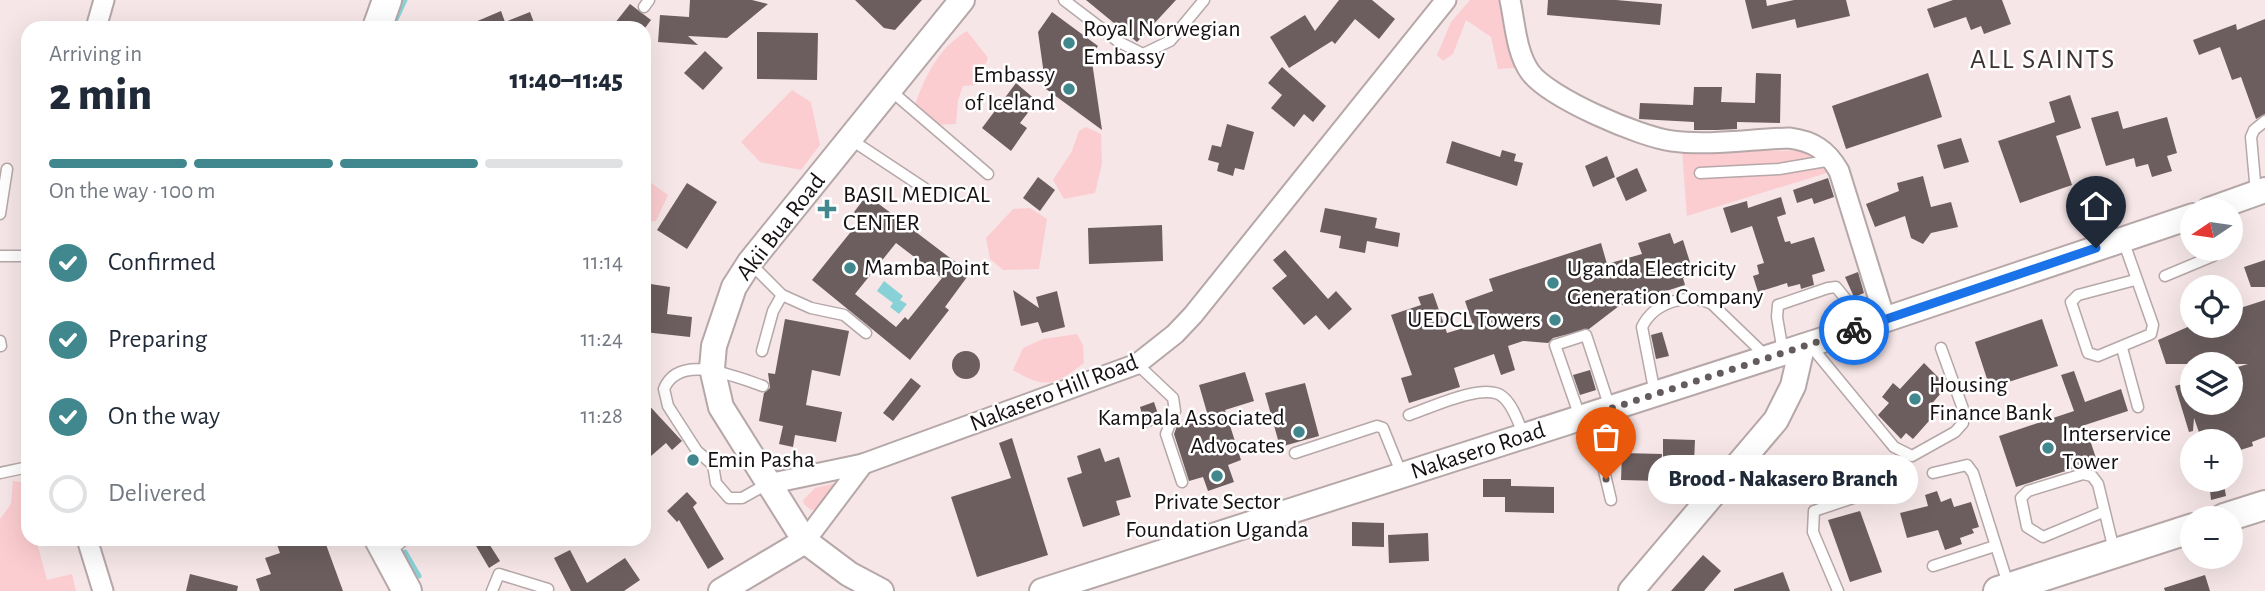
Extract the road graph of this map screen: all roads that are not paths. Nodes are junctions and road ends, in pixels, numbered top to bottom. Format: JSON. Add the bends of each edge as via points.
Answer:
{"nodes":[{"id":1,"x":104,"y":0,"type":"edge"},
{"id":2,"x":387,"y":0,"type":"edge"},
{"id":3,"x":962,"y":0,"type":"edge"},
{"id":4,"x":1065,"y":0,"type":"edge"},
{"id":5,"x":1204,"y":0,"type":"edge"},
{"id":6,"x":1446,"y":0,"type":"edge"},
{"id":7,"x":1510,"y":0,"type":"edge"},
{"id":8,"x":98,"y":21,"type":"edge"},
{"id":9,"x":380,"y":21,"type":"edge"},
{"id":10,"x":889,"y":90,"type":"junction"},
{"id":11,"x":2265,"y":121,"type":"edge"},
{"id":12,"x":849,"y":139,"type":"junction"},
{"id":13,"x":1832,"y":159,"type":"junction"},
{"id":14,"x":7,"y":169,"type":"dead end"},
{"id":15,"x":1700,"y":173,"type":"dead end"},
{"id":16,"x":988,"y":174,"type":"dead end"},
{"id":17,"x":924,"y":188,"type":"dead end"},
{"id":18,"x":2261,"y":192,"type":"edge"},
{"id":19,"x":2244,"y":199,"type":"edge"},
{"id":20,"x":0,"y":214,"type":"edge"},
{"id":21,"x":2180,"y":220,"type":"edge"},
{"id":22,"x":2123,"y":240,"type":"junction"},
{"id":23,"x":0,"y":256,"type":"edge"},
{"id":24,"x":21,"y":256,"type":"edge"},
{"id":25,"x":2201,"y":261,"type":"edge"},
{"id":26,"x":750,"y":262,"type":"junction"},
{"id":27,"x":2165,"y":276,"type":"dead end"},
{"id":28,"x":2135,"y":280,"type":"junction"},
{"id":29,"x":782,"y":295,"type":"junction"},
{"id":30,"x":1885,"y":319,"type":"junction"},
{"id":31,"x":1857,"y":329,"type":"junction"},
{"id":32,"x":866,"y":333,"type":"dead end"},
{"id":33,"x":1941,"y":348,"type":"dead end"},
{"id":34,"x":2122,"y":348,"type":"junction"},
{"id":35,"x":1791,"y":350,"type":"junction"},
{"id":36,"x":762,"y":351,"type":"dead end"},
{"id":37,"x":1137,"y":364,"type":"junction"},
{"id":38,"x":712,"y":368,"type":"junction"},
{"id":39,"x":763,"y":386,"type":"dead end"},
{"id":40,"x":1655,"y":394,"type":"junction"},
{"id":41,"x":2138,"y":407,"type":"dead end"},
{"id":42,"x":1594,"y":414,"type":"junction"},
{"id":43,"x":1409,"y":415,"type":"dead end"},
{"id":44,"x":1525,"y":436,"type":"junction"},
{"id":45,"x":1295,"y":453,"type":"dead end"},
{"id":46,"x":863,"y":464,"type":"junction"},
{"id":47,"x":21,"y":468,"type":"edge"},
{"id":48,"x":0,"y":472,"type":"edge"},
{"id":49,"x":1933,"y":473,"type":"dead end"},
{"id":50,"x":1402,"y":475,"type":"junction"},
{"id":51,"x":1182,"y":482,"type":"dead end"},
{"id":52,"x":768,"y":484,"type":"junction"},
{"id":53,"x":1874,"y":491,"type":"dead end"},
{"id":54,"x":1611,"y":500,"type":"dead end"},
{"id":55,"x":2265,"y":505,"type":"edge"},
{"id":56,"x":2103,"y":512,"type":"junction"},
{"id":57,"x":2243,"y":512,"type":"edge"},
{"id":58,"x":2180,"y":532,"type":"edge"},
{"id":59,"x":805,"y":541,"type":"junction"},
{"id":60,"x":90,"y":546,"type":"edge"},
{"id":61,"x":391,"y":546,"type":"edge"},
{"id":62,"x":1995,"y":546,"type":"junction"},
{"id":63,"x":2115,"y":553,"type":"junction"},
{"id":64,"x":1933,"y":566,"type":"dead end"},
{"id":65,"x":548,"y":589,"type":"dead end"},
{"id":66,"x":2004,"y":589,"type":"edge"},
{"id":67,"x":103,"y":591,"type":"edge"},
{"id":68,"x":407,"y":591,"type":"edge"},
{"id":69,"x":492,"y":591,"type":"edge"},
{"id":70,"x":721,"y":591,"type":"edge"},
{"id":71,"x":881,"y":591,"type":"edge"},
{"id":72,"x":1042,"y":591,"type":"edge"},
{"id":73,"x":1630,"y":591,"type":"edge"},
{"id":74,"x":1838,"y":591,"type":"edge"}],
"edges":[{"from":1,"to":8,"type":"street"},
{"from":2,"to":9,"type":"main road"},
{"from":3,"to":10,"type":"street","name":"Akii Bua Road"},
{"from":4,"to":5,"type":"lane","via":[[1119,42],[1143,54],[1170,41]]},
{"from":6,"to":37,"type":"street","name":"Nakasero Hill Road","via":[[1194,315]]},
{"from":7,"to":13,"type":"street","via":[[1525,63],[1555,94],[1671,141],[1790,138],[1818,146]]},
{"from":10,"to":12,"type":"street","name":"Akii Bua Road"},
{"from":10,"to":16,"type":"lane"},
{"from":11,"to":18,"type":"lane","via":[[2251,137]]},
{"from":12,"to":17,"type":"lane"},
{"from":12,"to":26,"type":"street","name":"Akii Bua Road"},
{"from":13,"to":15,"type":"lane","via":[[1779,169]]},
{"from":13,"to":30,"type":"street"},
{"from":14,"to":20,"type":"lane"},
{"from":18,"to":19,"type":"street"},
{"from":21,"to":22,"type":"street","name":"Nakasero Road"},
{"from":22,"to":28,"type":"lane"},
{"from":22,"to":30,"type":"street","name":"Nakasero Road"},
{"from":23,"to":24,"type":"lane"},
{"from":25,"to":27,"type":"lane"},
{"from":26,"to":29,"type":"lane"},
{"from":26,"to":38,"type":"street","name":"Akii Bua Road","via":[[723,316]]},
{"from":28,"to":34,"type":"lane","via":[[2153,324],[2146,339]]},
{"from":28,"to":34,"type":"lane","via":[[2078,295],[2071,302],[2088,353],[2098,356]]},
{"from":29,"to":32,"type":"lane","via":[[844,315]]},
{"from":29,"to":36,"type":"lane"},
{"from":30,"to":31,"type":"street","name":"Nakasero Road"},
{"from":31,"to":35,"type":"street","name":"Nakasero Road"},
{"from":31,"to":35,"type":"lane","via":[[1849,303],[1836,287],[1828,288],[1778,305],[1777,317]]},
{"from":33,"to":35,"type":"lane","via":[[1964,409],[1963,423],[1912,456],[1894,447]]},
{"from":34,"to":41,"type":"lane"},
{"from":35,"to":40,"type":"street","name":"Nakasero Road"},
{"from":35,"to":40,"type":"lane","via":[[1701,298],[1673,302],[1647,317],[1642,327]]},
{"from":35,"to":73,"type":"street","via":[[1793,386],[1776,420]]},
{"from":37,"to":46,"type":"street","name":"Nakasero Hill Road"},
{"from":37,"to":51,"type":"lane","via":[[1173,398],[1175,411],[1167,435]]},
{"from":38,"to":39,"type":"lane"},
{"from":38,"to":52,"type":"street","name":"Akii Bua Road","via":[[721,407]]},
{"from":38,"to":52,"type":"lane","via":[[670,378],[664,389],[668,406],[697,451],[713,465],[716,483],[729,498],[743,498]]},
{"from":40,"to":42,"type":"street","name":"Nakasero Road"},
{"from":42,"to":42,"type":"lane","via":[[1555,345],[1581,334],[1586,335]]},
{"from":42,"to":44,"type":"street","name":"Nakasero Road"},
{"from":42,"to":54,"type":"lane"},
{"from":43,"to":44,"type":"lane","via":[[1482,391],[1496,391],[1506,398]]},
{"from":44,"to":50,"type":"street","name":"Nakasero Road"},
{"from":45,"to":50,"type":"lane","via":[[1377,426],[1383,428]]},
{"from":46,"to":52,"type":"street","name":"Nakasero Hill Road"},
{"from":46,"to":59,"type":"street"},
{"from":47,"to":48,"type":"lane"},
{"from":49,"to":62,"type":"lane","via":[[1967,465]]},
{"from":50,"to":72,"type":"street","name":"Nakasero Road"},
{"from":52,"to":59,"type":"street"},
{"from":53,"to":74,"type":"lane","via":[[1814,511],[1813,531]]},
{"from":55,"to":57,"type":"main road"},
{"from":56,"to":56,"type":"lane","via":[[2098,484],[2092,476],[2082,474],[2028,491],[2021,498],[2027,527],[2043,537]]},
{"from":56,"to":63,"type":"lane"},
{"from":58,"to":63,"type":"main road"},
{"from":59,"to":70,"type":"street"},
{"from":59,"to":71,"type":"street"},
{"from":60,"to":67,"type":"street"},
{"from":61,"to":68,"type":"main road"},
{"from":62,"to":64,"type":"lane"},
{"from":62,"to":66,"type":"lane"},
{"from":63,"to":66,"type":"main road"},
{"from":65,"to":69,"type":"lane","via":[[499,574]]}]}
